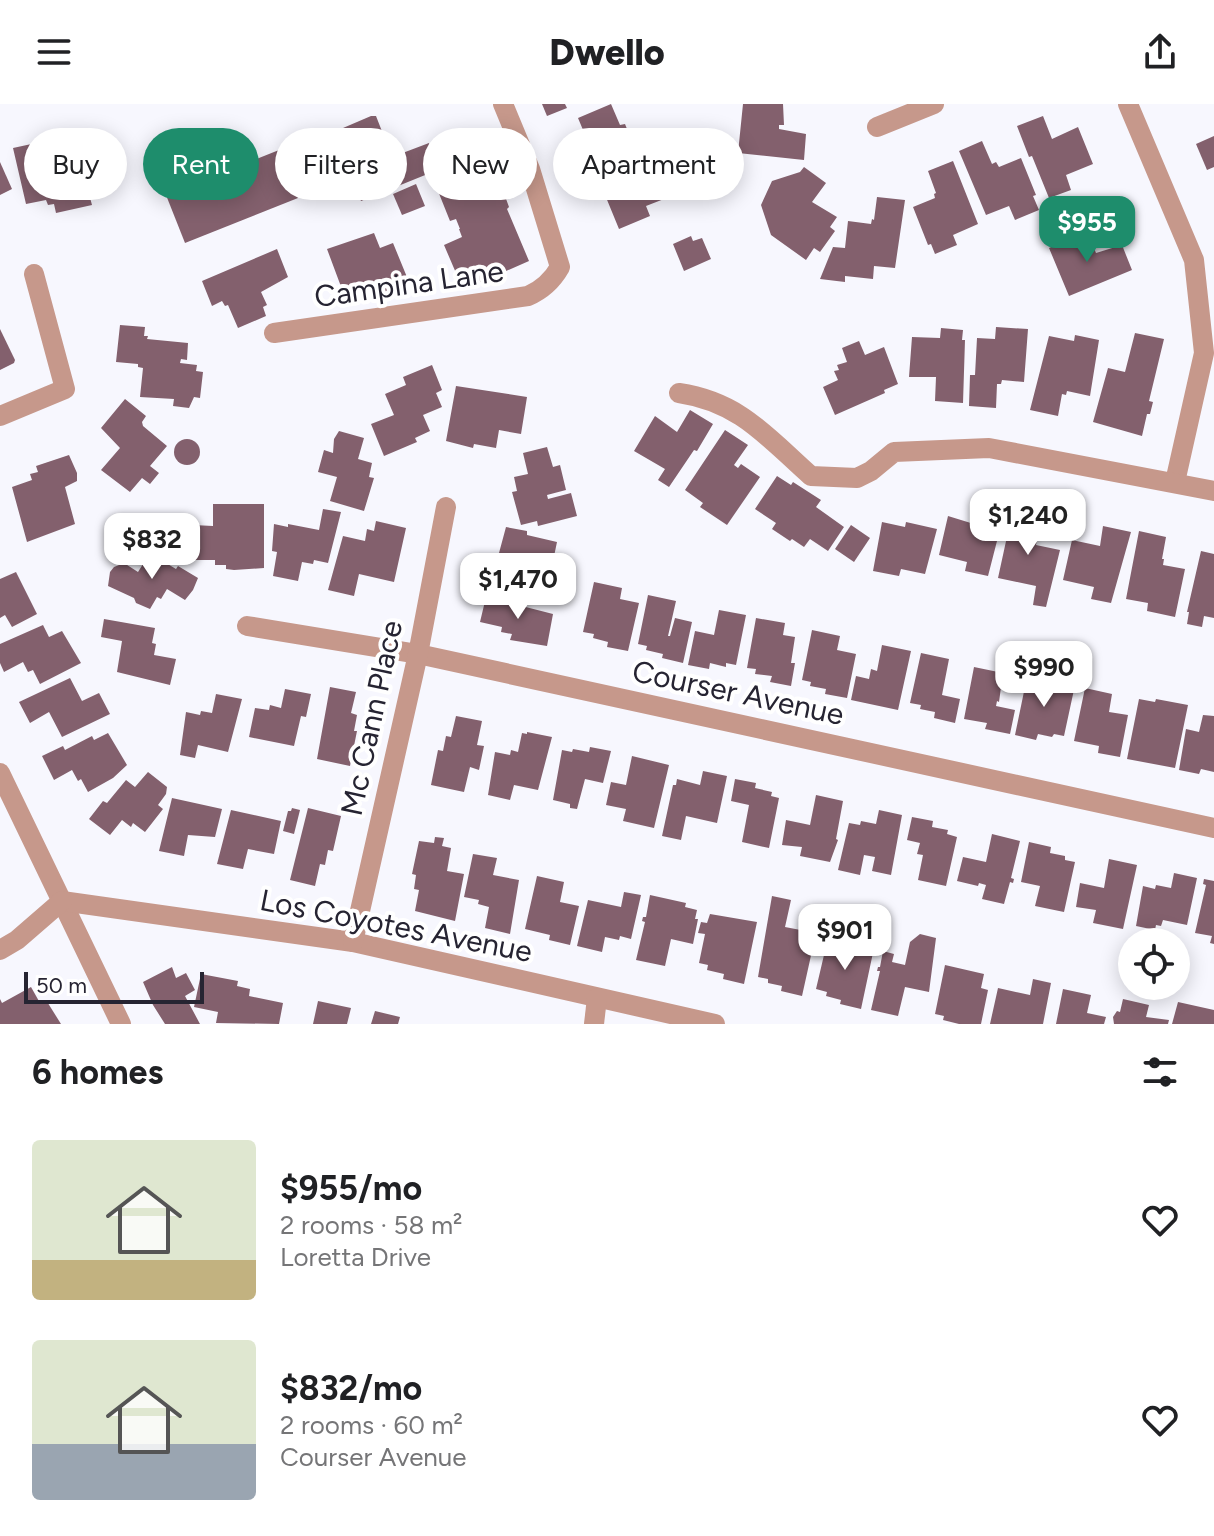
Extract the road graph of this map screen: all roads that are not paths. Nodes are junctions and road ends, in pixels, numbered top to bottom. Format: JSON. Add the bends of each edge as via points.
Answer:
{"nodes":[{"id":1,"x":503,"y":104,"type":"edge"},
{"id":2,"x":934,"y":104,"type":"edge"},
{"id":3,"x":1128,"y":104,"type":"edge"},
{"id":4,"x":877,"y":127,"type":"dead end"},
{"id":5,"x":34,"y":274,"type":"dead end"},
{"id":6,"x":274,"y":333,"type":"dead end"},
{"id":7,"x":679,"y":393,"type":"dead end"},
{"id":8,"x":0,"y":416,"type":"edge"},
{"id":9,"x":1175,"y":482,"type":"junction"},
{"id":10,"x":1214,"y":491,"type":"edge"},
{"id":11,"x":446,"y":507,"type":"dead end"},
{"id":12,"x":247,"y":626,"type":"dead end"},
{"id":13,"x":418,"y":654,"type":"junction"},
{"id":14,"x":0,"y":773,"type":"edge"},
{"id":15,"x":1214,"y":828,"type":"edge"},
{"id":16,"x":62,"y":901,"type":"junction"},
{"id":17,"x":353,"y":942,"type":"junction"},
{"id":18,"x":0,"y":950,"type":"edge"},
{"id":19,"x":597,"y":998,"type":"junction"},
{"id":20,"x":121,"y":1024,"type":"edge"},
{"id":21,"x":594,"y":1024,"type":"edge"},
{"id":22,"x":715,"y":1024,"type":"edge"}],
"edges":[{"from":1,"to":6,"type":"street","name":"Campina Lane","via":[[530,169],[560,267],[554,278],[528,296]]},
{"from":2,"to":4,"type":"street"},
{"from":3,"to":9,"type":"street","via":[[1194,260],[1204,353]]},
{"from":5,"to":8,"type":"street","via":[[65,389]]},
{"from":7,"to":9,"type":"street","via":[[704,396],[742,415],[811,476],[821,478],[857,478],[894,452],[989,448]]},
{"from":9,"to":10,"type":"street"},
{"from":11,"to":13,"type":"street","name":"Mc Cann Place"},
{"from":12,"to":13,"type":"street","name":"Courser Avenue"},
{"from":13,"to":15,"type":"street","name":"Courser Avenue"},
{"from":13,"to":17,"type":"street","name":"Mc Cann Place"},
{"from":14,"to":16,"type":"street"},
{"from":16,"to":17,"type":"street","name":"Los Coyotes Avenue"},
{"from":16,"to":18,"type":"street"},
{"from":16,"to":20,"type":"street"},
{"from":17,"to":19,"type":"street","name":"Los Coyotes Avenue"},
{"from":19,"to":21,"type":"street"},
{"from":19,"to":22,"type":"street","name":"Los Coyotes Avenue"}]}
